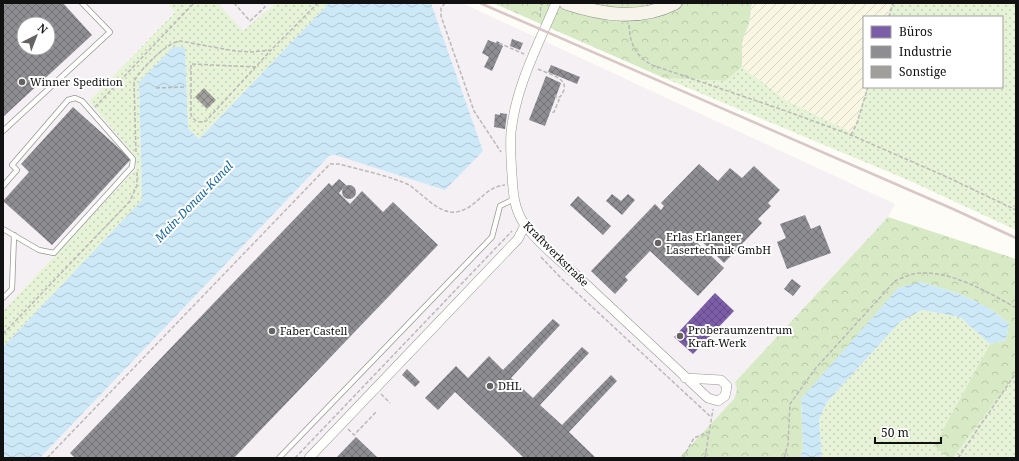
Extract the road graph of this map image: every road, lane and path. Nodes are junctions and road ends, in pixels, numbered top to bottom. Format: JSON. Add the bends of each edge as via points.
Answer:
{"nodes":[{"id":1,"x":82,"y":3,"type":"edge"},
{"id":2,"x":194,"y":3,"type":"edge"},
{"id":3,"x":234,"y":3,"type":"edge"},
{"id":4,"x":262,"y":3,"type":"edge"},
{"id":5,"x":318,"y":3,"type":"edge"},
{"id":6,"x":445,"y":3,"type":"edge"},
{"id":7,"x":540,"y":3,"type":"edge"},
{"id":8,"x":556,"y":3,"type":"edge"},
{"id":9,"x":566,"y":3,"type":"edge"},
{"id":10,"x":675,"y":3,"type":"edge"},
{"id":11,"x":893,"y":3,"type":"edge"},
{"id":12,"x":628,"y":15,"type":"junction"},
{"id":13,"x":889,"y":16,"type":"edge"},
{"id":14,"x":539,"y":21,"type":"dead end"},
{"id":15,"x":499,"y":43,"type":"dead end"},
{"id":16,"x":271,"y":50,"type":"junction"},
{"id":17,"x":528,"y":60,"type":"junction"},
{"id":18,"x":256,"y":67,"type":"junction"},
{"id":19,"x":186,"y":87,"type":"dead end"},
{"id":20,"x":156,"y":88,"type":"dead end"},
{"id":21,"x":868,"y":88,"type":"edge"},
{"id":22,"x":91,"y":112,"type":"junction"},
{"id":23,"x":551,"y":113,"type":"dead end"},
{"id":24,"x":3,"y":131,"type":"edge"},
{"id":25,"x":852,"y":136,"type":"junction"},
{"id":26,"x":136,"y":154,"type":"dead end"},
{"id":27,"x":505,"y":155,"type":"dead end"},
{"id":28,"x":137,"y":170,"type":"dead end"},
{"id":29,"x":513,"y":184,"type":"junction"},
{"id":30,"x":3,"y":186,"type":"edge"},
{"id":31,"x":514,"y":199,"type":"junction"},
{"id":32,"x":1016,"y":210,"type":"edge"},
{"id":33,"x":525,"y":225,"type":"junction"},
{"id":34,"x":3,"y":229,"type":"edge"},
{"id":35,"x":512,"y":231,"type":"dead end"},
{"id":36,"x":14,"y":235,"type":"junction"},
{"id":37,"x":540,"y":254,"type":"dead end"},
{"id":38,"x":3,"y":298,"type":"edge"},
{"id":39,"x":1016,"y":308,"type":"edge"},
{"id":40,"x":3,"y":334,"type":"edge"},
{"id":41,"x":1016,"y":373,"type":"edge"},
{"id":42,"x":685,"y":378,"type":"dead end"},
{"id":43,"x":375,"y":389,"type":"junction"},
{"id":44,"x":390,"y":403,"type":"dead end"},
{"id":45,"x":376,"y":412,"type":"dead end"},
{"id":46,"x":342,"y":424,"type":"junction"},
{"id":47,"x":708,"y":432,"type":"junction"},
{"id":48,"x":47,"y":458,"type":"edge"},
{"id":49,"x":279,"y":458,"type":"edge"},
{"id":50,"x":295,"y":458,"type":"edge"},
{"id":51,"x":309,"y":458,"type":"edge"},
{"id":52,"x":683,"y":458,"type":"edge"},
{"id":53,"x":705,"y":458,"type":"edge"},
{"id":54,"x":784,"y":458,"type":"edge"},
{"id":55,"x":958,"y":458,"type":"edge"}],
"edges":[{"from":1,"to":24,"type":"lane","via":[[110,32]]},
{"from":2,"to":22,"type":"path"},
{"from":3,"to":4,"type":"path","via":[[250,21],[265,7]]},
{"from":5,"to":16,"type":"path"},
{"from":6,"to":27,"type":"path","via":[[441,8],[441,16],[474,111],[494,143]]},
{"from":7,"to":14,"type":"path"},
{"from":8,"to":17,"type":"street","name":"Kraftwerkstraße"},
{"from":9,"to":12,"type":"street","via":[[601,13]]},
{"from":10,"to":12,"type":"street","via":[[653,11]]},
{"from":11,"to":13,"type":"path"},
{"from":12,"to":25,"type":"path","via":[[632,47],[645,61],[661,69],[746,96]]},
{"from":15,"to":17,"type":"path"},
{"from":16,"to":18,"type":"path"},
{"from":16,"to":26,"type":"path","via":[[235,51],[180,41],[166,46],[134,81]]},
{"from":17,"to":23,"type":"path","via":[[565,84],[566,89],[560,97],[555,96],[559,100],[554,112]]},
{"from":17,"to":29,"type":"street","name":"Kraftwerkstraße","via":[[511,133]]},
{"from":18,"to":18,"type":"path","via":[[206,121],[194,120],[191,115],[191,64]]},
{"from":19,"to":20,"type":"path"},
{"from":21,"to":25,"type":"path"},
{"from":22,"to":30,"type":"lane","via":[[82,101],[75,98],[68,100],[12,165],[17,170]]},
{"from":22,"to":36,"type":"lane","via":[[133,159],[132,167],[54,253],[39,250]]},
{"from":25,"to":32,"type":"path"},
{"from":28,"to":40,"type":"path","via":[[137,185],[130,201]]},
{"from":29,"to":31,"type":"street","name":"Kraftwerkstraße"},
{"from":29,"to":48,"type":"path","via":[[496,185],[467,209],[454,212],[442,210],[404,183],[339,164],[330,164]]},
{"from":31,"to":33,"type":"street","name":"Kraftwerkstraße"},
{"from":31,"to":49,"type":"lane","via":[[500,206],[492,237]]},
{"from":33,"to":42,"type":"street","name":"Kraftwerkstraße"},
{"from":33,"to":43,"type":"street","via":[[518,239]]},
{"from":34,"to":36,"type":"lane"},
{"from":35,"to":50,"type":"path"},
{"from":36,"to":38,"type":"lane","via":[[12,289]]},
{"from":37,"to":47,"type":"path","via":[[562,279],[711,417]]},
{"from":39,"to":54,"type":"path","via":[[980,288],[946,277],[924,273],[895,281],[814,370],[790,404],[788,444]]},
{"from":41,"to":55,"type":"path"},
{"from":43,"to":44,"type":"path"},
{"from":43,"to":46,"type":"street"},
{"from":45,"to":46,"type":"path","via":[[354,435]]},
{"from":46,"to":51,"type":"street"},
{"from":47,"to":52,"type":"path","via":[[694,438]]},
{"from":47,"to":53,"type":"path"}]}
